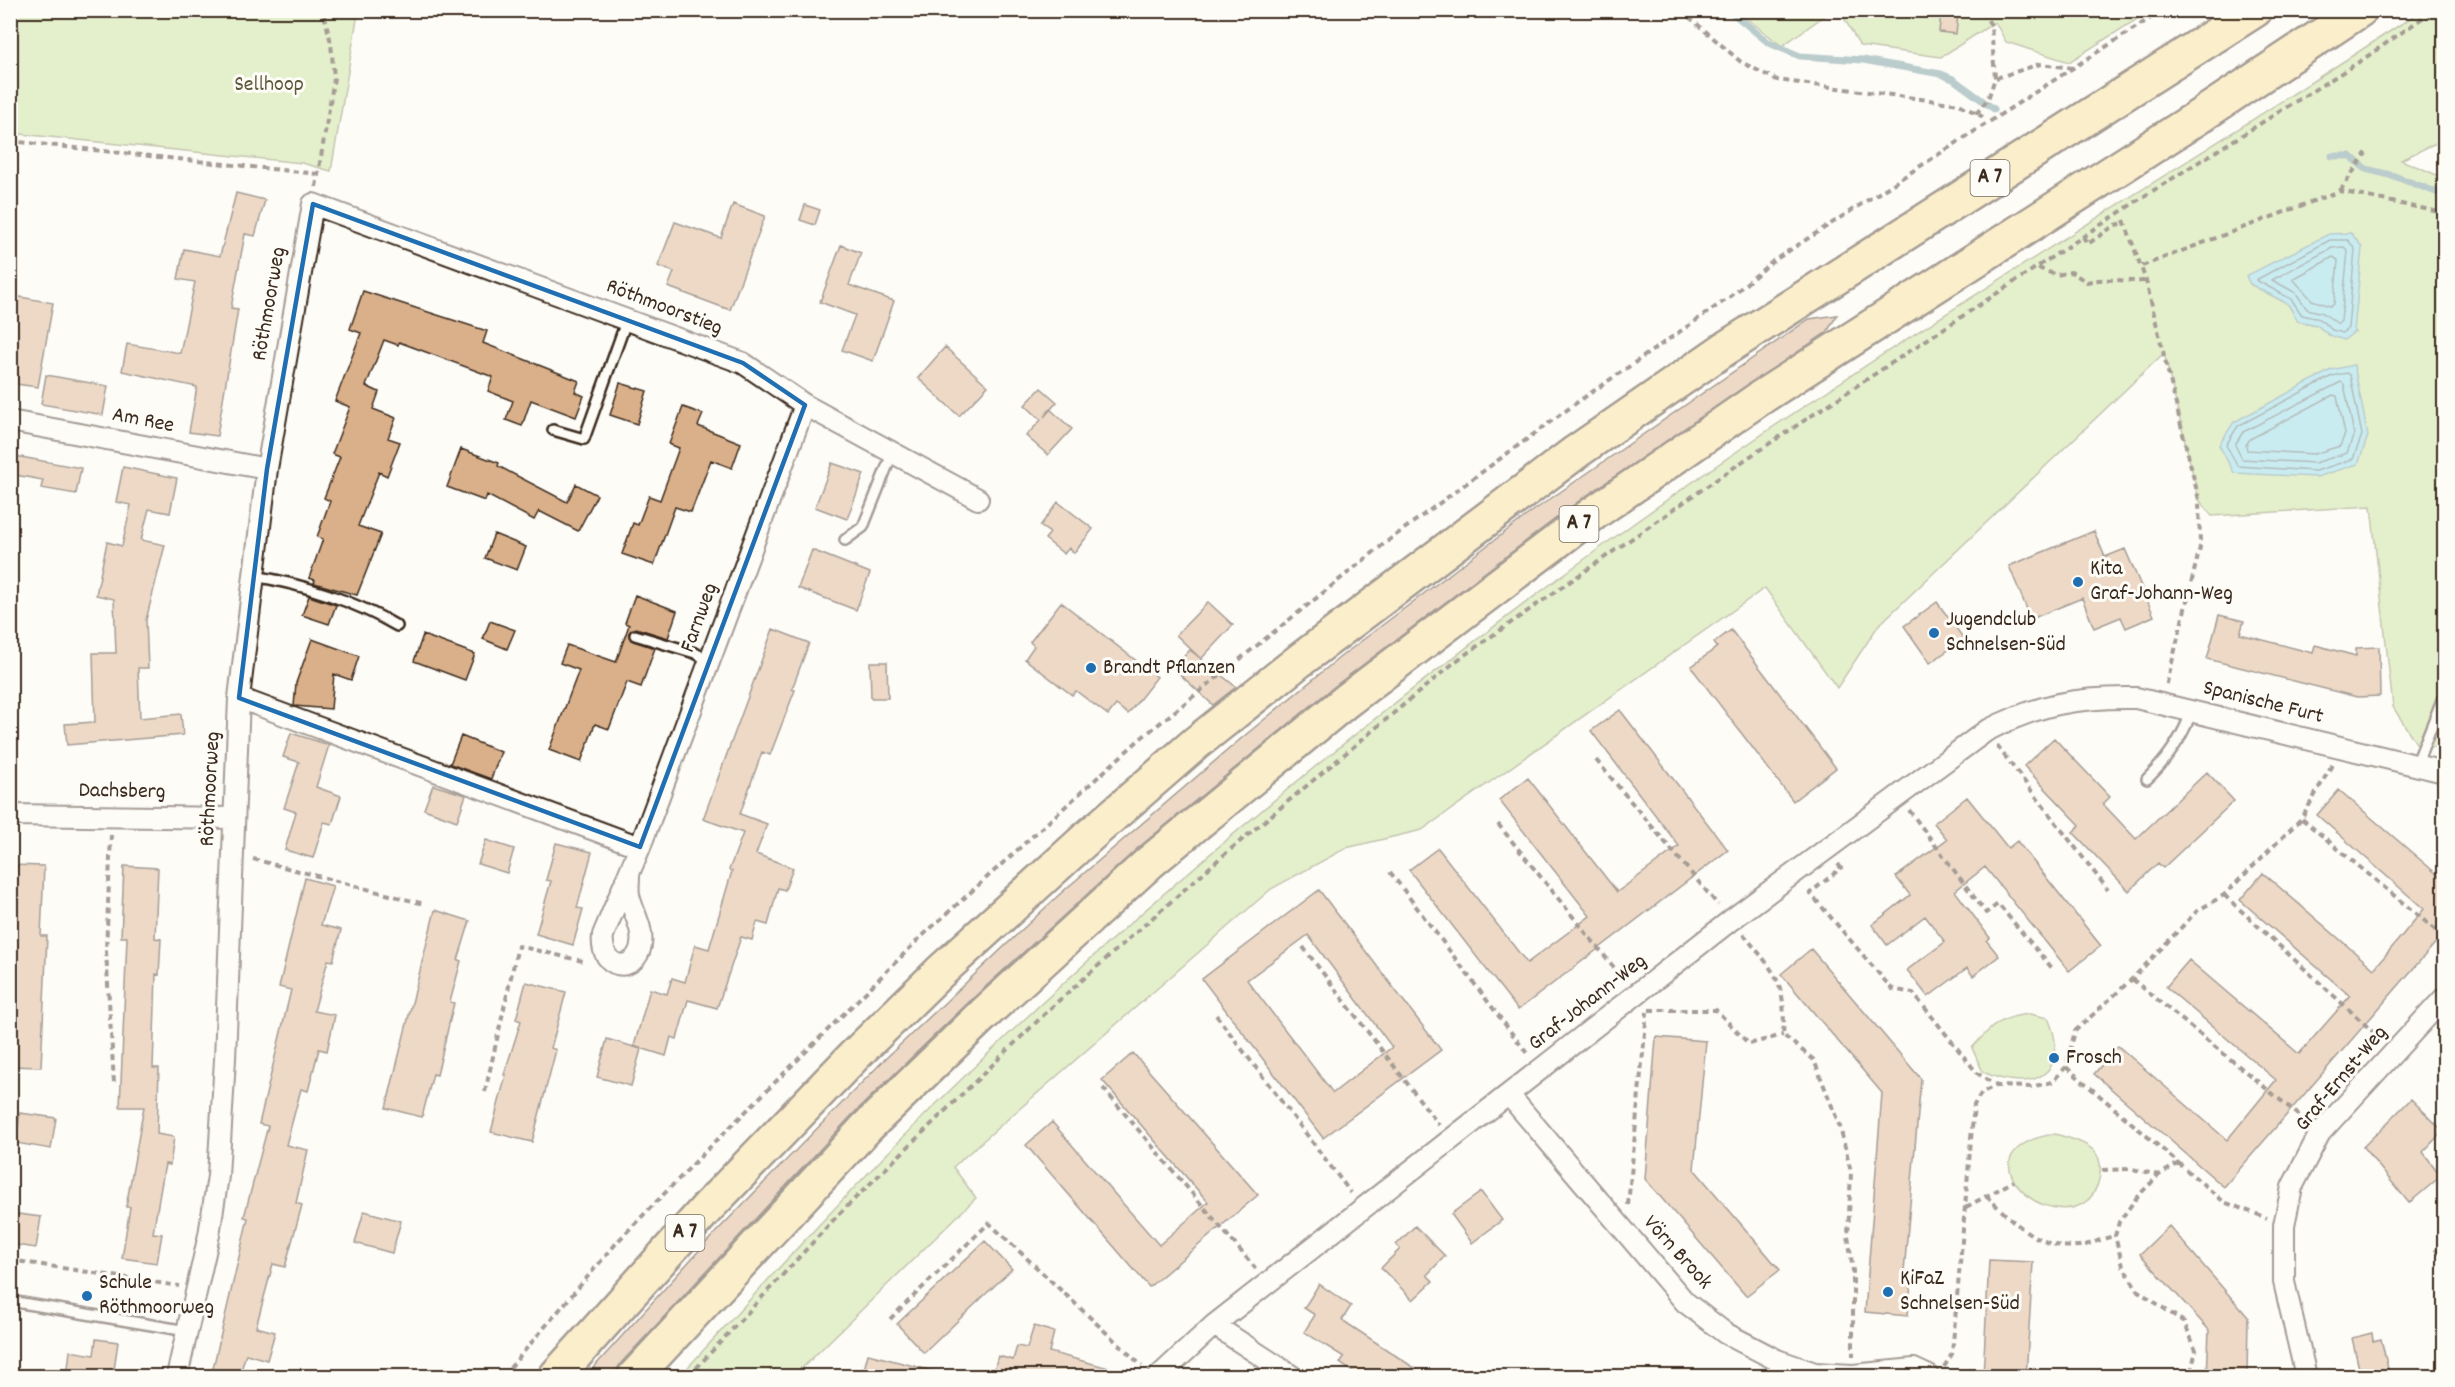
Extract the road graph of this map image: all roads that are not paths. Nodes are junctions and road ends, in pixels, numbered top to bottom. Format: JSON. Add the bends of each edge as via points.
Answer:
{"nodes":[{"id":1,"x":2255,"y":10,"type":"edge"},
{"id":2,"x":2361,"y":10,"type":"edge"},
{"id":3,"x":313,"y":204,"type":"joint"},
{"id":4,"x":627,"y":320,"type":"junction"},
{"id":5,"x":805,"y":405,"type":"junction"},
{"id":6,"x":10,"y":421,"type":"edge"},
{"id":7,"x":553,"y":430,"type":"dead end"},
{"id":8,"x":892,"y":454,"type":"junction"},
{"id":9,"x":267,"y":469,"type":"junction"},
{"id":10,"x":978,"y":499,"type":"dead end"},
{"id":11,"x":845,"y":540,"type":"dead end"},
{"id":12,"x":254,"y":576,"type":"junction"},
{"id":13,"x":397,"y":626,"type":"dead end"},
{"id":14,"x":635,"y":635,"type":"dead end"},
{"id":15,"x":710,"y":661,"type":"junction"},
{"id":16,"x":2445,"y":695,"type":"edge"},
{"id":17,"x":239,"y":698,"type":"junction"},
{"id":18,"x":2067,"y":702,"type":"joint"},
{"id":19,"x":2192,"y":710,"type":"junction"},
{"id":20,"x":2416,"y":765,"type":"junction"},
{"id":21,"x":2445,"y":772,"type":"edge"},
{"id":22,"x":2147,"y":779,"type":"dead end"},
{"id":23,"x":10,"y":815,"type":"edge"},
{"id":24,"x":233,"y":818,"type":"junction"},
{"id":25,"x":640,"y":847,"type":"junction"},
{"id":26,"x":629,"y":876,"type":"junction"},
{"id":27,"x":2445,"y":998,"type":"edge"},
{"id":28,"x":1509,"y":1095,"type":"junction"},
{"id":29,"x":10,"y":1301,"type":"edge"},
{"id":30,"x":1214,"y":1325,"type":"junction"},
{"id":31,"x":187,"y":1331,"type":"junction"},
{"id":32,"x":1152,"y":1372,"type":"edge"},
{"id":33,"x":1936,"y":1373,"type":"edge"},
{"id":34,"x":1855,"y":1376,"type":"edge"},
{"id":35,"x":177,"y":1377,"type":"edge"},
{"id":36,"x":556,"y":1377,"type":"edge"},
{"id":37,"x":635,"y":1377,"type":"edge"},
{"id":38,"x":1292,"y":1377,"type":"edge"},
{"id":39,"x":2306,"y":1377,"type":"edge"}],
"edges":[{"from":1,"to":36,"type":"highway","number":"A 7","via":[[1726,348],[1576,452],[1206,736],[1088,837],[847,1063],[708,1207]]},
{"from":2,"to":37,"type":"highway","number":"A 7","via":[[1760,398],[1594,513],[1341,705],[1150,862],[976,1022],[867,1127]]},
{"from":3,"to":4,"type":"street","name":"Röthmoorstieg"},
{"from":3,"to":9,"type":"street","name":"Röthmoorweg"},
{"from":4,"to":5,"type":"street","name":"Röthmoorstieg","via":[[743,363]]},
{"from":4,"to":7,"type":"lane","via":[[584,439]]},
{"from":5,"to":8,"type":"street","name":"Röthmoorstieg"},
{"from":5,"to":15,"type":"street","name":"Farnweg"},
{"from":6,"to":9,"type":"street","name":"Am Ree"},
{"from":8,"to":10,"type":"street","name":"Röthmoorstieg"},
{"from":8,"to":11,"type":"lane","via":[[863,526]]},
{"from":9,"to":12,"type":"street","name":"Röthmoorweg"},
{"from":12,"to":13,"type":"lane","via":[[324,594]]},
{"from":12,"to":17,"type":"street","name":"Röthmoorweg"},
{"from":14,"to":15,"type":"lane"},
{"from":15,"to":25,"type":"street","name":"Farnweg"},
{"from":16,"to":20,"type":"lane"},
{"from":17,"to":24,"type":"street","name":"Röthmoorweg"},
{"from":17,"to":25,"type":"street"},
{"from":18,"to":19,"type":"street","name":"Spanische Furt","via":[[2093,697],[2136,698]]},
{"from":18,"to":28,"type":"street","name":"Graf-Johann-Weg","via":[[2025,711],[1986,731],[1731,920]]},
{"from":19,"to":20,"type":"street","name":"Spanische Furt"},
{"from":19,"to":22,"type":"lane","via":[[2173,750]]},
{"from":20,"to":21,"type":"street","name":"Spanische Furt"},
{"from":23,"to":24,"type":"street","name":"Dachsberg"},
{"from":24,"to":31,"type":"street","name":"Röthmoorweg","via":[[218,1176]]},
{"from":25,"to":26,"type":"street","name":"Farnweg"},
{"from":26,"to":26,"type":"street","name":"Farnweg","via":[[603,935],[606,958],[617,964],[630,963],[638,955],[641,933],[628,894]]},
{"from":27,"to":39,"type":"street","name":"Graf-Ernst-Weg","via":[[2320,1133],[2292,1187],[2284,1225],[2283,1282]]},
{"from":28,"to":30,"type":"street","name":"Graf-Johann-Weg"},
{"from":28,"to":34,"type":"street","name":"Vörn Brook","via":[[1685,1302],[1725,1333],[1777,1360],[1815,1373]]},
{"from":29,"to":31,"type":"lane"},
{"from":30,"to":32,"type":"street","name":"Graf-Johann-Weg"},
{"from":30,"to":38,"type":"street"},
{"from":31,"to":35,"type":"street","name":"Röthmoorweg"},
{"from":33,"to":34,"type":"street","name":"Vörn Brook","via":[[1914,1369]]}]}
